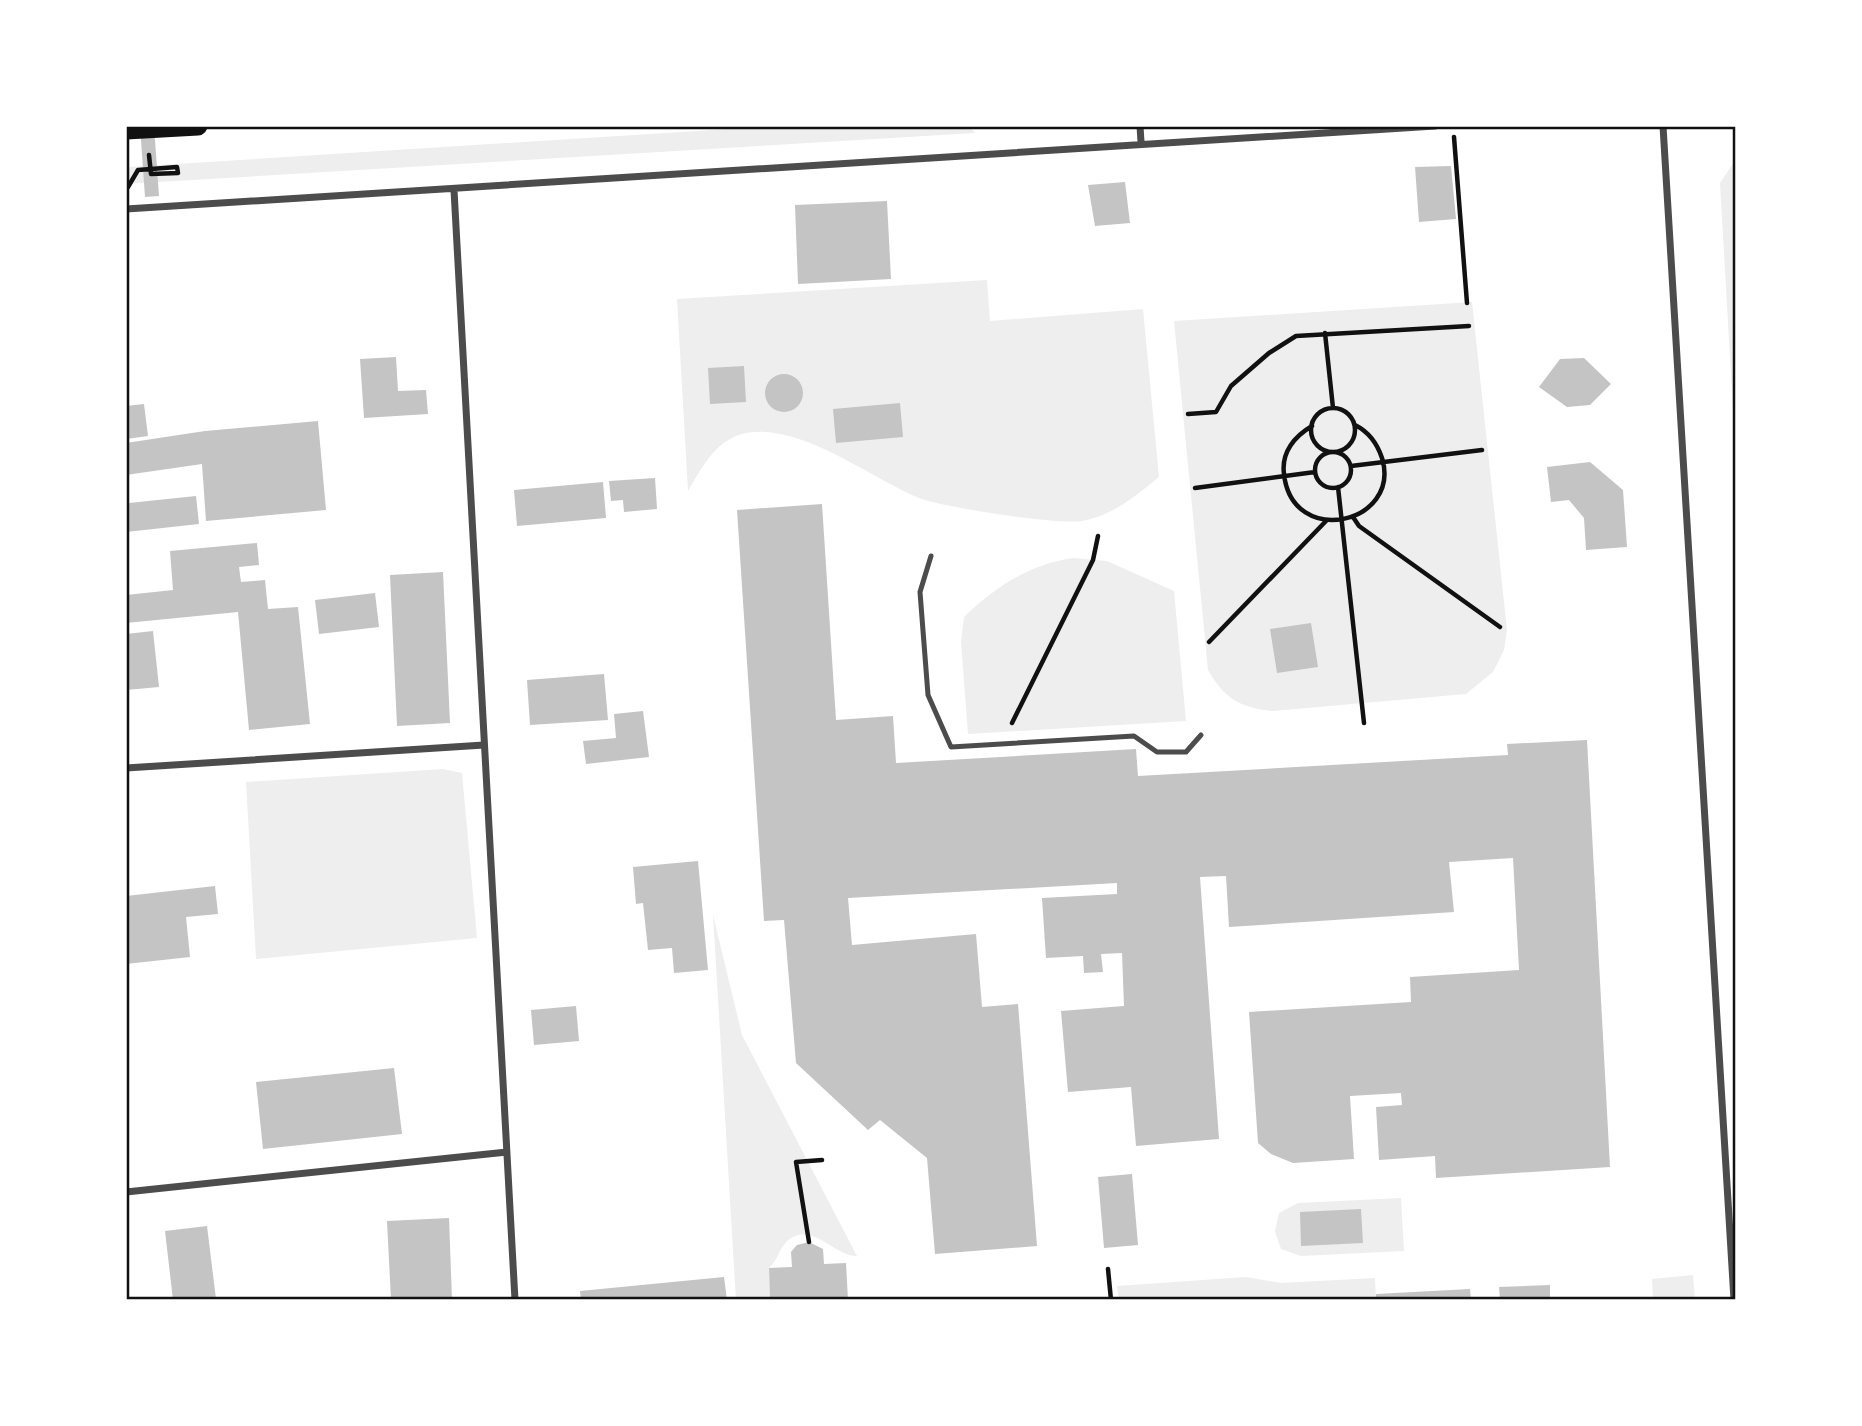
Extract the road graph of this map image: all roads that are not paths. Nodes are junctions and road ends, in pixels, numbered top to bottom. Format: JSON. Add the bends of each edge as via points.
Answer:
{"nodes":[{"id":1,"x":198,"y":126,"type":"edge"},
{"id":2,"x":1140,"y":126,"type":"edge"},
{"id":3,"x":1435,"y":126,"type":"edge"},
{"id":4,"x":1663,"y":126,"type":"edge"},
{"id":5,"x":126,"y":130,"type":"edge"},
{"id":6,"x":1141,"y":142,"type":"junction"},
{"id":7,"x":454,"y":190,"type":"junction"},
{"id":8,"x":126,"y":209,"type":"edge"},
{"id":9,"x":931,"y":556,"type":"dead end"},
{"id":10,"x":1201,"y":735,"type":"dead end"},
{"id":11,"x":484,"y":745,"type":"junction"},
{"id":12,"x":126,"y":768,"type":"edge"},
{"id":13,"x":506,"y":1152,"type":"junction"},
{"id":14,"x":126,"y":1192,"type":"edge"},
{"id":15,"x":515,"y":1300,"type":"edge"},
{"id":16,"x":1734,"y":1300,"type":"edge"}],
"edges":[{"from":1,"to":5,"type":"highway"},
{"from":2,"to":6,"type":"street"},
{"from":3,"to":6,"type":"street"},
{"from":4,"to":16,"type":"street"},
{"from":6,"to":7,"type":"street"},
{"from":7,"to":8,"type":"street"},
{"from":7,"to":11,"type":"street"},
{"from":9,"to":10,"type":"lane","via":[[920,592],[928,695],[951,747],[1135,736],[1157,752],[1186,752]]},
{"from":11,"to":12,"type":"street"},
{"from":11,"to":13,"type":"street"},
{"from":13,"to":14,"type":"street"},
{"from":13,"to":15,"type":"street"}]}
